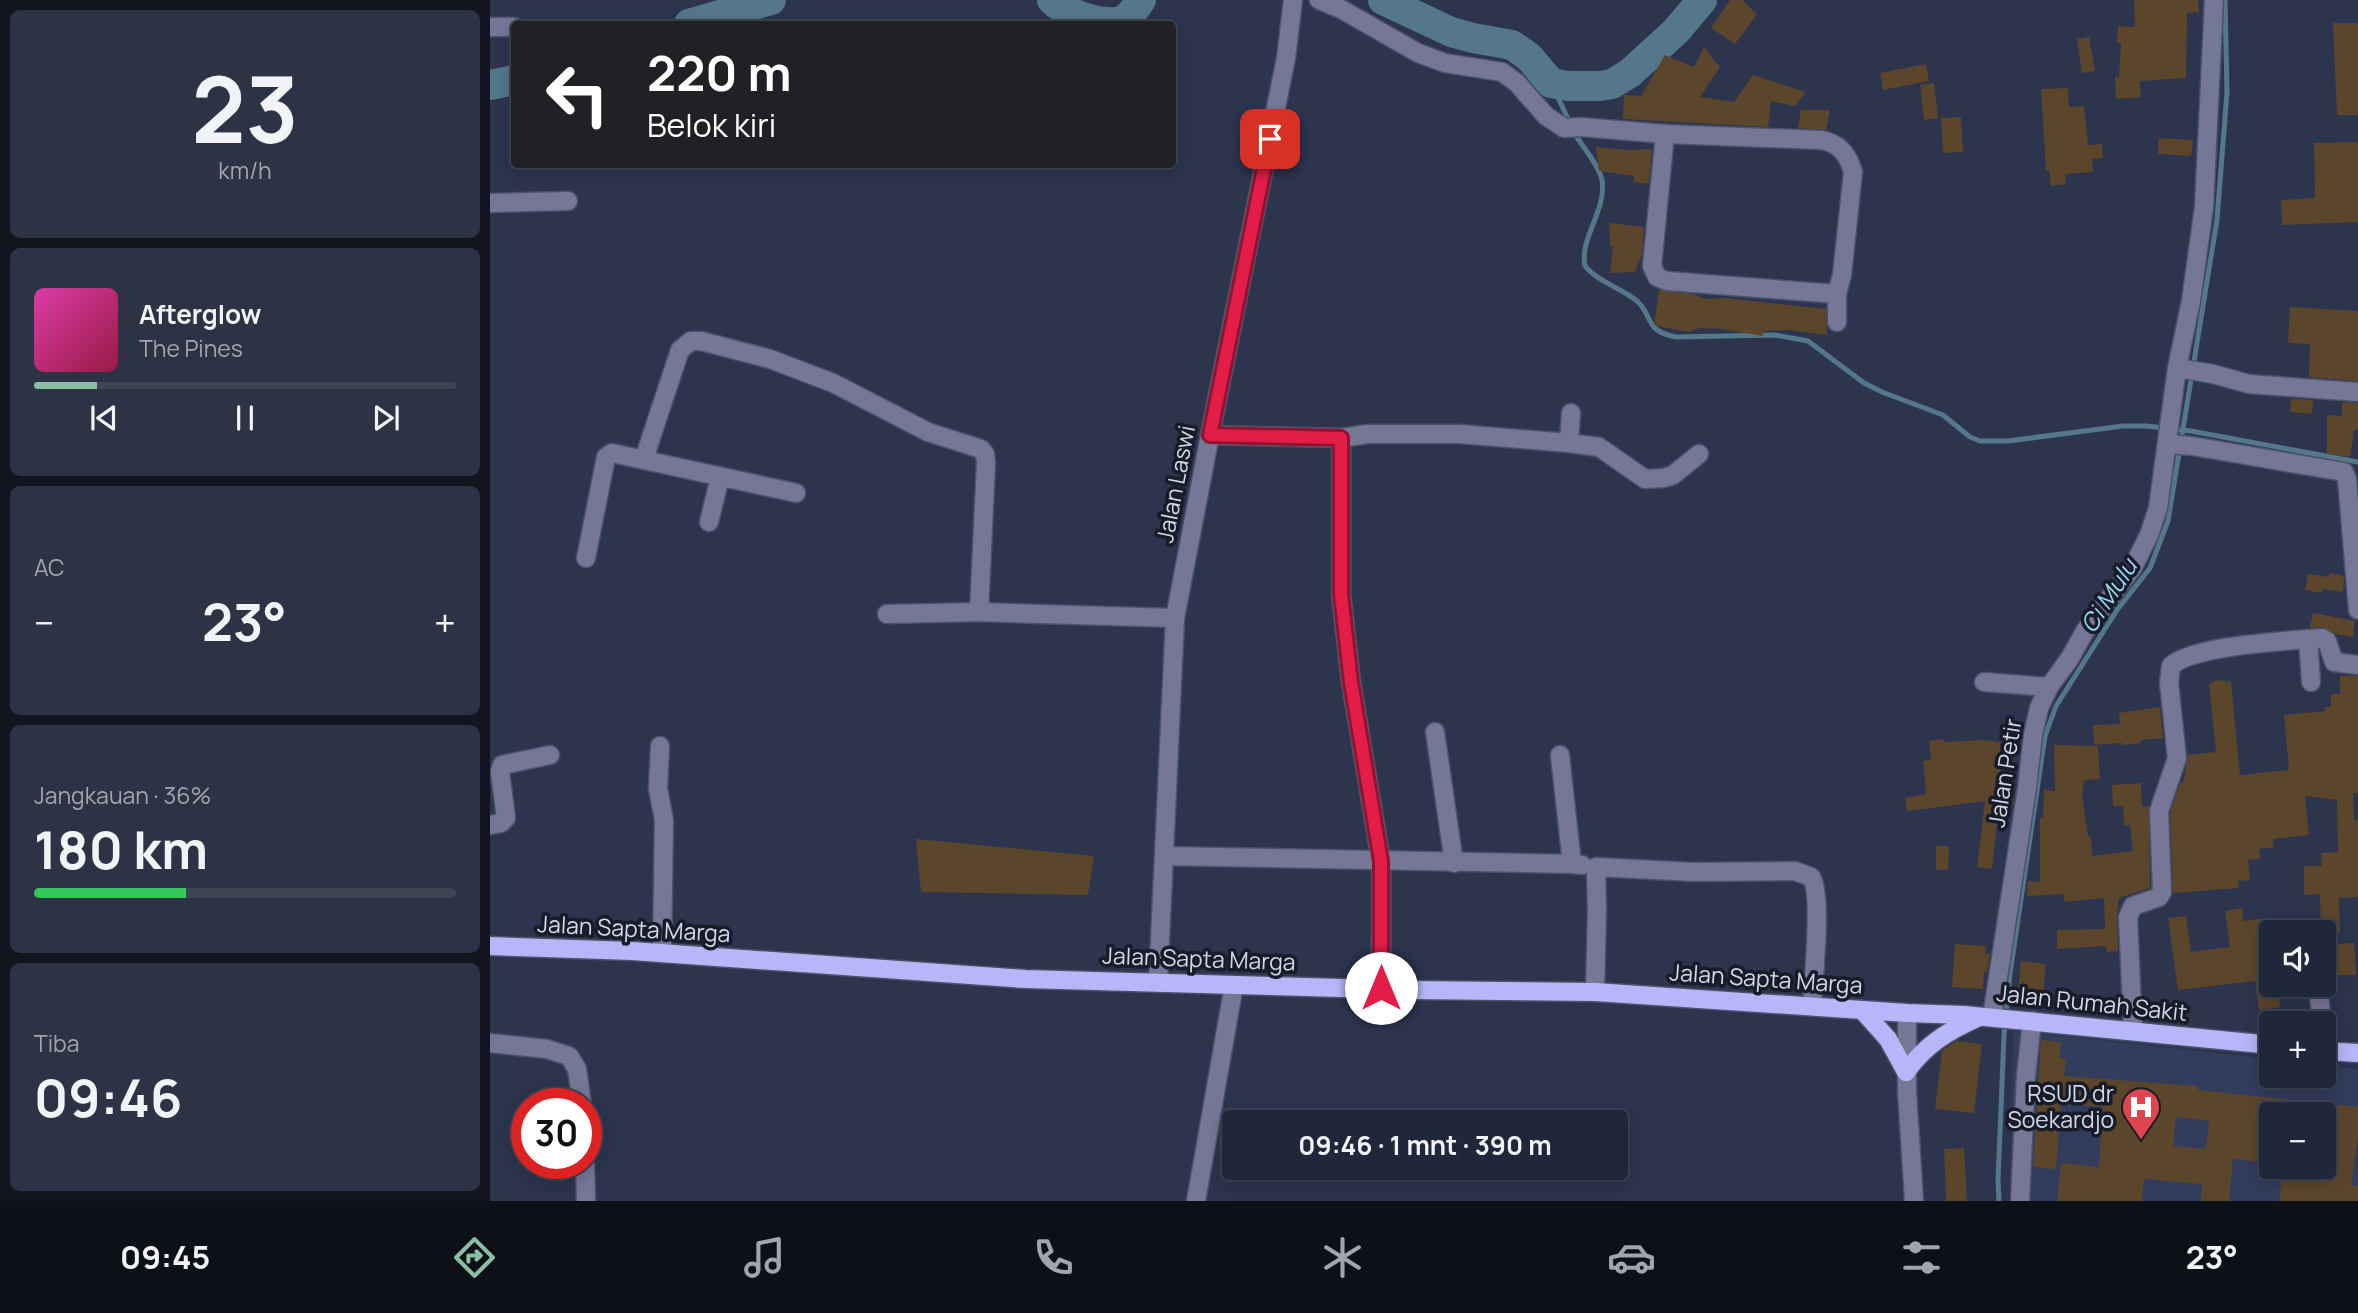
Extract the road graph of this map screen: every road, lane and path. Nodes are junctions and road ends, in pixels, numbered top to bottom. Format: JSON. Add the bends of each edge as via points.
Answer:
{"nodes":[{"id":1,"x":1293,"y":0,"type":"edge"},
{"id":2,"x":1319,"y":0,"type":"edge"},
{"id":3,"x":2214,"y":0,"type":"edge"},
{"id":4,"x":490,"y":27,"type":"edge"},
{"id":5,"x":511,"y":27,"type":"edge"},
{"id":6,"x":1665,"y":134,"type":"junction"},
{"id":7,"x":568,"y":201,"type":"dead end"},
{"id":8,"x":490,"y":203,"type":"edge"},
{"id":9,"x":1837,"y":294,"type":"junction"},
{"id":10,"x":1837,"y":322,"type":"dead end"},
{"id":11,"x":2180,"y":369,"type":"junction"},
{"id":12,"x":2358,"y":392,"type":"edge"},
{"id":13,"x":1571,"y":413,"type":"dead end"},
{"id":14,"x":1210,"y":435,"type":"junction"},
{"id":15,"x":1341,"y":438,"type":"junction"},
{"id":16,"x":1569,"y":443,"type":"junction"},
{"id":17,"x":2169,"y":444,"type":"junction"},
{"id":18,"x":1699,"y":454,"type":"dead end"},
{"id":19,"x":644,"y":459,"type":"junction"},
{"id":20,"x":720,"y":477,"type":"junction"},
{"id":21,"x":2353,"y":479,"type":"edge"},
{"id":22,"x":796,"y":493,"type":"dead end"},
{"id":23,"x":709,"y":522,"type":"dead end"},
{"id":24,"x":586,"y":558,"type":"dead end"},
{"id":25,"x":2358,"y":610,"type":"edge"},
{"id":26,"x":979,"y":612,"type":"junction"},
{"id":27,"x":887,"y":614,"type":"dead end"},
{"id":28,"x":1175,"y":618,"type":"junction"},
{"id":29,"x":2308,"y":639,"type":"junction"},
{"id":30,"x":2358,"y":665,"type":"edge"},
{"id":31,"x":1984,"y":682,"type":"dead end"},
{"id":32,"x":2311,"y":682,"type":"dead end"},
{"id":33,"x":2049,"y":687,"type":"junction"},
{"id":34,"x":1435,"y":732,"type":"dead end"},
{"id":35,"x":660,"y":746,"type":"dead end"},
{"id":36,"x":550,"y":755,"type":"dead end"},
{"id":37,"x":1560,"y":755,"type":"dead end"},
{"id":38,"x":490,"y":825,"type":"edge"},
{"id":39,"x":1166,"y":856,"type":"junction"},
{"id":40,"x":1381,"y":861,"type":"junction"},
{"id":41,"x":1454,"y":863,"type":"junction"},
{"id":42,"x":1572,"y":864,"type":"junction"},
{"id":43,"x":1596,"y":867,"type":"junction"},
{"id":44,"x":490,"y":946,"type":"edge"},
{"id":45,"x":662,"y":954,"type":"junction"},
{"id":46,"x":1158,"y":983,"type":"junction"},
{"id":47,"x":1234,"y":985,"type":"junction"},
{"id":48,"x":1381,"y":988,"type":"junction"},
{"id":49,"x":1595,"y":992,"type":"junction"},
{"id":50,"x":1812,"y":1006,"type":"junction"},
{"id":51,"x":1862,"y":1010,"type":"junction"},
{"id":52,"x":1907,"y":1013,"type":"junction"},
{"id":53,"x":1989,"y":1017,"type":"junction"},
{"id":54,"x":2031,"y":1021,"type":"junction"},
{"id":55,"x":2133,"y":1031,"type":"junction"},
{"id":56,"x":490,"y":1042,"type":"edge"},
{"id":57,"x":2259,"y":1044,"type":"edge"},
{"id":58,"x":2336,"y":1052,"type":"edge"},
{"id":59,"x":2358,"y":1054,"type":"edge"},
{"id":60,"x":1906,"y":1072,"type":"junction"},
{"id":61,"x":580,"y":1088,"type":"edge"},
{"id":62,"x":585,"y":1179,"type":"edge"},
{"id":63,"x":586,"y":1201,"type":"edge"},
{"id":64,"x":1196,"y":1201,"type":"edge"},
{"id":65,"x":1914,"y":1201,"type":"edge"},
{"id":66,"x":2021,"y":1201,"type":"edge"}],
"edges":[{"from":1,"to":14,"type":"street","name":"Jalan Laswi","via":[[1286,58]]},
{"from":2,"to":6,"type":"street","via":[[1418,53],[1445,63],[1502,72],[1546,116],[1573,127]]},
{"from":3,"to":11,"type":"street","name":"Jalan Petir","via":[[2204,207]]},
{"from":4,"to":5,"type":"street"},
{"from":6,"to":9,"type":"street","via":[[1652,266],[1657,277]]},
{"from":6,"to":9,"type":"street","via":[[1821,140],[1843,150],[1853,172]]},
{"from":7,"to":8,"type":"street"},
{"from":9,"to":10,"type":"street"},
{"from":11,"to":12,"type":"street","via":[[2249,384]]},
{"from":11,"to":17,"type":"street","name":"Jalan Petir"},
{"from":13,"to":16,"type":"street"},
{"from":14,"to":15,"type":"street"},
{"from":14,"to":28,"type":"street","name":"Jalan Laswi"},
{"from":15,"to":16,"type":"street","via":[[1459,433]]},
{"from":15,"to":40,"type":"street","via":[[1344,625]]},
{"from":16,"to":18,"type":"street","via":[[1599,447],[1645,479],[1673,475]]},
{"from":17,"to":21,"type":"street","via":[[2341,471]]},
{"from":17,"to":33,"type":"street","name":"Jalan Petir","via":[[2149,535],[2133,567]]},
{"from":19,"to":20,"type":"street"},
{"from":19,"to":24,"type":"street","via":[[615,452],[606,457]]},
{"from":19,"to":26,"type":"street","via":[[680,351],[695,340],[770,359],[833,383],[928,432],[981,449],[986,463]]},
{"from":20,"to":22,"type":"street"},
{"from":20,"to":23,"type":"street"},
{"from":21,"to":25,"type":"street"},
{"from":26,"to":27,"type":"street"},
{"from":26,"to":28,"type":"street"},
{"from":28,"to":39,"type":"street","name":"Jalan Laswi"},
{"from":29,"to":30,"type":"street","via":[[2325,638],[2333,661]]},
{"from":29,"to":32,"type":"street"},
{"from":29,"to":55,"type":"street","via":[[2222,649],[2171,666],[2177,758],[2159,811],[2162,892],[2133,906],[2127,918]]},
{"from":31,"to":33,"type":"street"},
{"from":33,"to":53,"type":"street","name":"Jalan Petir","via":[[2033,735]]},
{"from":34,"to":41,"type":"street"},
{"from":35,"to":45,"type":"street"},
{"from":36,"to":38,"type":"street","via":[[502,765],[506,818]]},
{"from":37,"to":42,"type":"street"},
{"from":39,"to":40,"type":"street"},
{"from":39,"to":46,"type":"street","name":"Jalan Laswi"},
{"from":40,"to":41,"type":"street"},
{"from":40,"to":48,"type":"street"},
{"from":41,"to":42,"type":"street"},
{"from":42,"to":43,"type":"street"},
{"from":43,"to":49,"type":"street"},
{"from":43,"to":50,"type":"street","via":[[1795,871],[1811,877],[1817,908]]},
{"from":44,"to":45,"type":"main road","name":"Jalan Sapta Marga"},
{"from":45,"to":46,"type":"main road","name":"Jalan Sapta Marga","via":[[1011,979]]},
{"from":46,"to":47,"type":"main road","name":"Jalan Sapta Marga"},
{"from":47,"to":48,"type":"main road","name":"Jalan Sapta Marga"},
{"from":47,"to":64,"type":"street"},
{"from":48,"to":49,"type":"main road","name":"Jalan Sapta Marga"},
{"from":49,"to":50,"type":"main road","name":"Jalan Sapta Marga"},
{"from":50,"to":51,"type":"main road","name":"Jalan Sapta Marga"},
{"from":51,"to":52,"type":"main road","name":"Jalan Sapta Marga"},
{"from":51,"to":60,"type":"main road","via":[[1888,1039]]},
{"from":52,"to":53,"type":"main road","name":"Jalan Rumah Sakit"},
{"from":52,"to":60,"type":"street"},
{"from":53,"to":54,"type":"main road","name":"Jalan Rumah Sakit"},
{"from":53,"to":60,"type":"main road","via":[[1952,1029]]},
{"from":54,"to":55,"type":"main road","name":"Jalan Rumah Sakit"},
{"from":54,"to":66,"type":"street"},
{"from":55,"to":57,"type":"main road","name":"Jalan Rumah Sakit"},
{"from":56,"to":61,"type":"street","via":[[569,1056]]},
{"from":58,"to":59,"type":"main road"},
{"from":60,"to":65,"type":"street"},
{"from":62,"to":63,"type":"street"}]}
